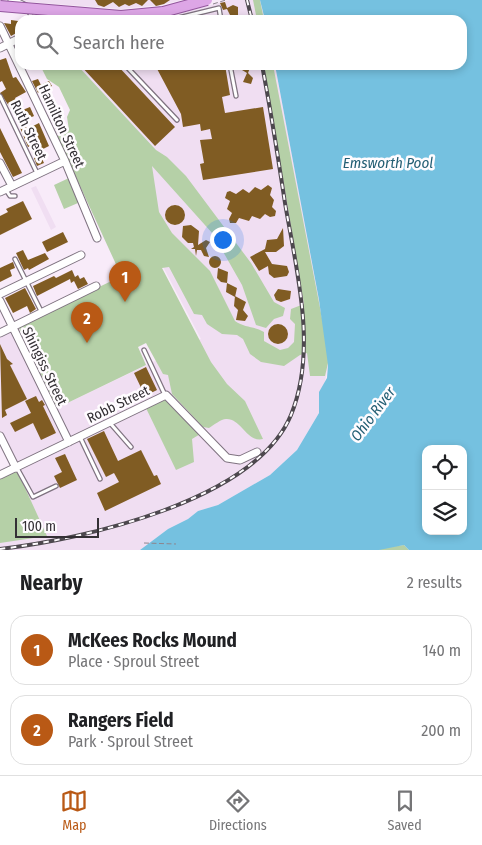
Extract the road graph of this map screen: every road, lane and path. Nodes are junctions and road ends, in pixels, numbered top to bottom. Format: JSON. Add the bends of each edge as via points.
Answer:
{"nodes":[{"id":1,"x":12,"y":0,"type":"edge"},
{"id":2,"x":207,"y":0,"type":"edge"},
{"id":3,"x":0,"y":6,"type":"edge"},
{"id":4,"x":27,"y":6,"type":"junction"},
{"id":5,"x":32,"y":15,"type":"edge"},
{"id":6,"x":42,"y":15,"type":"edge"},
{"id":7,"x":109,"y":15,"type":"edge"},
{"id":8,"x":131,"y":15,"type":"edge"},
{"id":9,"x":190,"y":15,"type":"edge"},
{"id":10,"x":220,"y":15,"type":"edge"},
{"id":11,"x":0,"y":26,"type":"edge"},
{"id":12,"x":15,"y":41,"type":"edge"},
{"id":13,"x":9,"y":44,"type":"junction"},
{"id":14,"x":0,"y":48,"type":"edge"},
{"id":15,"x":15,"y":56,"type":"edge"},
{"id":16,"x":22,"y":70,"type":"edge"},
{"id":17,"x":130,"y":70,"type":"edge"},
{"id":18,"x":231,"y":70,"type":"edge"},
{"id":19,"x":0,"y":96,"type":"edge"},
{"id":20,"x":236,"y":96,"type":"dead end"},
{"id":21,"x":177,"y":120,"type":"dead end"},
{"id":22,"x":65,"y":160,"type":"junction"},
{"id":23,"x":0,"y":163,"type":"edge"},
{"id":24,"x":38,"y":174,"type":"junction"},
{"id":25,"x":6,"y":189,"type":"edge"},
{"id":26,"x":14,"y":196,"type":"dead end"},
{"id":27,"x":97,"y":238,"type":"dead end"},
{"id":28,"x":81,"y":255,"type":"dead end"},
{"id":29,"x":15,"y":258,"type":"dead end"},
{"id":30,"x":27,"y":282,"type":"junction"},
{"id":31,"x":96,"y":286,"type":"dead end"},
{"id":32,"x":0,"y":294,"type":"edge"},
{"id":33,"x":0,"y":301,"type":"edge"},
{"id":34,"x":42,"y":312,"type":"junction"},
{"id":35,"x":12,"y":326,"type":"junction"},
{"id":36,"x":0,"y":333,"type":"edge"},
{"id":37,"x":144,"y":350,"type":"dead end"},
{"id":38,"x":166,"y":395,"type":"junction"},
{"id":39,"x":110,"y":422,"type":"junction"},
{"id":40,"x":0,"y":436,"type":"edge"},
{"id":41,"x":80,"y":437,"type":"junction"},
{"id":42,"x":68,"y":442,"type":"junction"},
{"id":43,"x":131,"y":447,"type":"dead end"},
{"id":44,"x":257,"y":452,"type":"dead end"},
{"id":45,"x":16,"y":467,"type":"junction"},
{"id":46,"x":0,"y":475,"type":"edge"},
{"id":47,"x":100,"y":479,"type":"dead end"},
{"id":48,"x":56,"y":486,"type":"dead end"},
{"id":49,"x":144,"y":543,"type":"dead end"},
{"id":50,"x":176,"y":544,"type":"dead end"}],
"edges":[{"from":1,"to":4,"type":"street"},
{"from":2,"to":8,"type":"main road","bridge":true,"via":[[162,12]]},
{"from":3,"to":7,"type":"main road","bridge":true},
{"from":4,"to":5,"type":"lane"},
{"from":4,"to":6,"type":"street"},
{"from":9,"to":10,"type":"lane","via":[[219,8]]},
{"from":11,"to":13,"type":"street","name":"Hamilton Street"},
{"from":12,"to":13,"type":"street"},
{"from":13,"to":14,"type":"street"},
{"from":13,"to":15,"type":"street","name":"Hamilton Street"},
{"from":16,"to":22,"type":"street","name":"Hamilton Street"},
{"from":17,"to":21,"type":"lane"},
{"from":18,"to":20,"type":"lane"},
{"from":19,"to":24,"type":"lane","name":"Ruth Street"},
{"from":22,"to":24,"type":"street"},
{"from":22,"to":27,"type":"street","name":"Hamilton Street"},
{"from":23,"to":25,"type":"street"},
{"from":24,"to":25,"type":"street"},
{"from":25,"to":26,"type":"lane","via":[[10,196]]},
{"from":28,"to":30,"type":"street"},
{"from":29,"to":30,"type":"lane"},
{"from":30,"to":32,"type":"street"},
{"from":30,"to":34,"type":"lane"},
{"from":31,"to":34,"type":"street"},
{"from":33,"to":35,"type":"street","name":"Shingiss Street"},
{"from":34,"to":35,"type":"street"},
{"from":35,"to":36,"type":"street"},
{"from":35,"to":42,"type":"street","name":"Shingiss Street"},
{"from":37,"to":38,"type":"lane"},
{"from":38,"to":39,"type":"street","name":"Robb Street"},
{"from":38,"to":44,"type":"street","name":"Robb Street","via":[[227,458],[240,460]]},
{"from":39,"to":41,"type":"street","name":"Robb Street"},
{"from":39,"to":43,"type":"lane"},
{"from":40,"to":45,"type":"street"},
{"from":41,"to":42,"type":"street","name":"Robb Street"},
{"from":41,"to":47,"type":"lane"},
{"from":42,"to":45,"type":"street","name":"Robb Street"},
{"from":45,"to":46,"type":"street","name":"Robb Street"},
{"from":45,"to":48,"type":"lane","via":[[33,497]]},
{"from":49,"to":50,"type":"path"}]}
